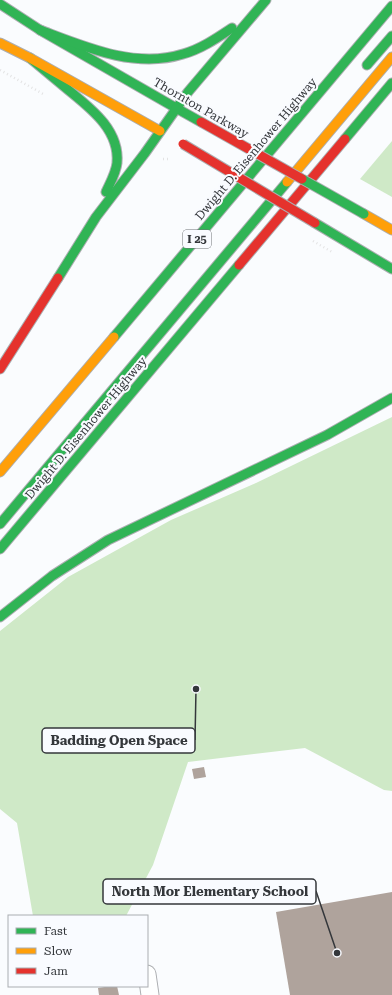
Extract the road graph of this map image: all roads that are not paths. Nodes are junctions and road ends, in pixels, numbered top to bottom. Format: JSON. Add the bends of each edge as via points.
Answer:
{"nodes":[{"id":1,"x":264,"y":3,"type":"edge"},
{"id":2,"x":0,"y":4,"type":"edge"},
{"id":3,"x":392,"y":6,"type":"edge"},
{"id":4,"x":40,"y":30,"type":"junction"},
{"id":5,"x":392,"y":36,"type":"edge"},
{"id":6,"x":0,"y":43,"type":"edge"},
{"id":7,"x":392,"y":57,"type":"edge"},
{"id":8,"x":30,"y":58,"type":"junction"},
{"id":9,"x":363,"y":71,"type":"dead end"},
{"id":10,"x":392,"y":83,"type":"edge"},
{"id":11,"x":176,"y":108,"type":"junction"},
{"id":12,"x":163,"y":133,"type":"junction"},
{"id":13,"x":180,"y":143,"type":"dead end"},
{"id":14,"x":286,"y":163,"type":"dead end"},
{"id":15,"x":277,"y":173,"type":"dead end"},
{"id":16,"x":267,"y":185,"type":"dead end"},
{"id":17,"x":257,"y":197,"type":"dead end"},
{"id":18,"x":96,"y":217,"type":"junction"},
{"id":19,"x":392,"y":230,"type":"edge"},
{"id":20,"x":392,"y":269,"type":"edge"},
{"id":21,"x":0,"y":370,"type":"edge"},
{"id":22,"x":392,"y":398,"type":"edge"},
{"id":23,"x":0,"y":472,"type":"edge"},
{"id":24,"x":0,"y":524,"type":"edge"},
{"id":25,"x":0,"y":549,"type":"edge"},
{"id":26,"x":0,"y":618,"type":"edge"},
{"id":27,"x":148,"y":981,"type":"edge"},
{"id":28,"x":150,"y":995,"type":"edge"}],
"edges":[{"from":1,"to":4,"type":"main road","via":[[226,34],[204,47],[182,56],[159,60],[116,55]]},
{"from":1,"to":11,"type":"main road"},
{"from":2,"to":4,"type":"main road","name":"Thornton Parkway"},
{"from":3,"to":23,"type":"main road","name":"Dwight D. Eisenhower Highway","number":"I 25"},
{"from":4,"to":11,"type":"main road","name":"Thornton Parkway"},
{"from":5,"to":9,"type":"main road"},
{"from":6,"to":8,"type":"main road"},
{"from":7,"to":24,"type":"main road"},
{"from":8,"to":12,"type":"main road"},
{"from":8,"to":18,"type":"main road","via":[[95,112],[113,136],[117,165]]},
{"from":10,"to":25,"type":"main road","name":"Dwight D. Eisenhower Highway"},
{"from":11,"to":12,"type":"main road"},
{"from":11,"to":19,"type":"main road","name":"Thornton Parkway","bridge":true},
{"from":12,"to":18,"type":"main road"},
{"from":13,"to":20,"type":"main road","bridge":true},
{"from":14,"to":15,"type":"main road"},
{"from":16,"to":17,"type":"main road"},
{"from":18,"to":21,"type":"main road"},
{"from":22,"to":26,"type":"main road","via":[[327,434],[108,540],[60,570]]},
{"from":27,"to":28,"type":"street"}]}
